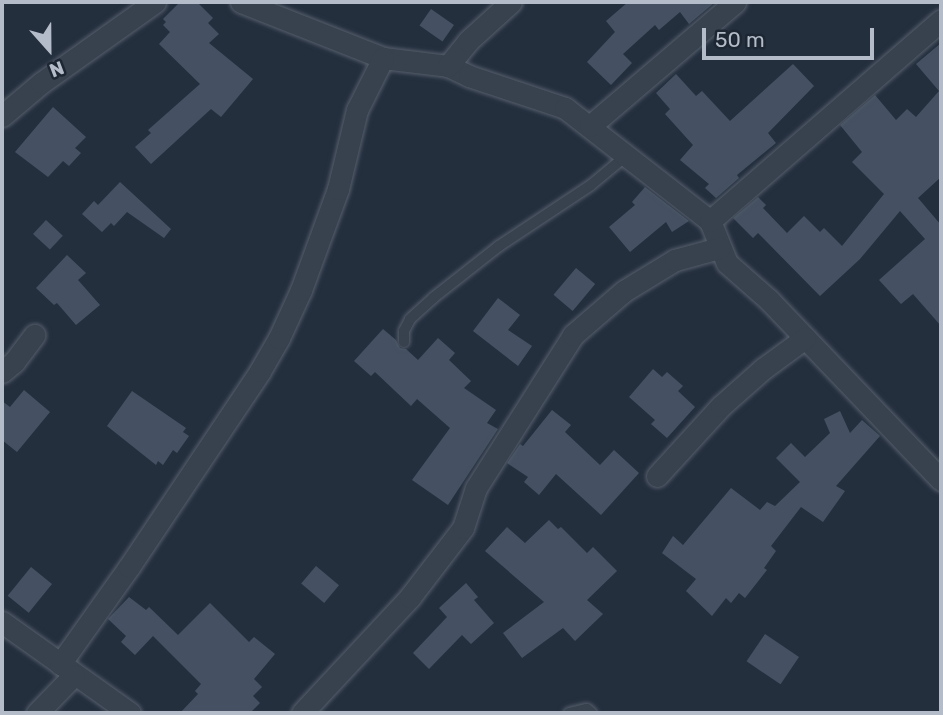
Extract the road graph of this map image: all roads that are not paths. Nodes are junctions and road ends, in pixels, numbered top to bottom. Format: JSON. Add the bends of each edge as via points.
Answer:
{"nodes":[{"id":1,"x":155,"y":2,"type":"edge"},
{"id":2,"x":241,"y":2,"type":"edge"},
{"id":3,"x":511,"y":2,"type":"edge"},
{"id":4,"x":735,"y":2,"type":"edge"},
{"id":5,"x":941,"y":20,"type":"edge"},
{"id":6,"x":383,"y":58,"type":"junction"},
{"id":7,"x":448,"y":66,"type":"junction"},
{"id":8,"x":2,"y":116,"type":"edge"},
{"id":9,"x":590,"y":126,"type":"junction"},
{"id":10,"x":627,"y":155,"type":"junction"},
{"id":11,"x":710,"y":221,"type":"junction"},
{"id":12,"x":719,"y":248,"type":"junction"},
{"id":13,"x":34,"y":335,"type":"dead end"},
{"id":14,"x":805,"y":338,"type":"junction"},
{"id":15,"x":404,"y":342,"type":"dead end"},
{"id":16,"x":2,"y":372,"type":"edge"},
{"id":17,"x":657,"y":476,"type":"dead end"},
{"id":18,"x":941,"y":480,"type":"edge"},
{"id":19,"x":2,"y":622,"type":"edge"},
{"id":20,"x":67,"y":669,"type":"junction"},
{"id":21,"x":37,"y":713,"type":"edge"},
{"id":22,"x":130,"y":713,"type":"edge"},
{"id":23,"x":302,"y":713,"type":"edge"},
{"id":24,"x":569,"y":713,"type":"edge"},
{"id":25,"x":592,"y":713,"type":"edge"}],
"edges":[{"from":1,"to":8,"type":"street"},
{"from":2,"to":6,"type":"street"},
{"from":3,"to":7,"type":"street"},
{"from":4,"to":9,"type":"street"},
{"from":5,"to":11,"type":"street"},
{"from":6,"to":7,"type":"street"},
{"from":6,"to":20,"type":"street","via":[[357,110],[338,189],[279,338]]},
{"from":7,"to":9,"type":"street","via":[[565,108]]},
{"from":9,"to":10,"type":"street"},
{"from":10,"to":11,"type":"street"},
{"from":10,"to":15,"type":"lane","via":[[433,298],[410,319]]},
{"from":11,"to":12,"type":"street"},
{"from":12,"to":14,"type":"street","via":[[727,263]]},
{"from":12,"to":23,"type":"street","via":[[675,260],[624,292],[573,335],[476,488],[463,527],[410,597]]},
{"from":13,"to":16,"type":"street"},
{"from":14,"to":17,"type":"street","via":[[721,406]]},
{"from":14,"to":18,"type":"street"},
{"from":19,"to":20,"type":"street"},
{"from":20,"to":21,"type":"street"},
{"from":20,"to":22,"type":"street"},
{"from":24,"to":25,"type":"lane","via":[[587,709]]}]}
